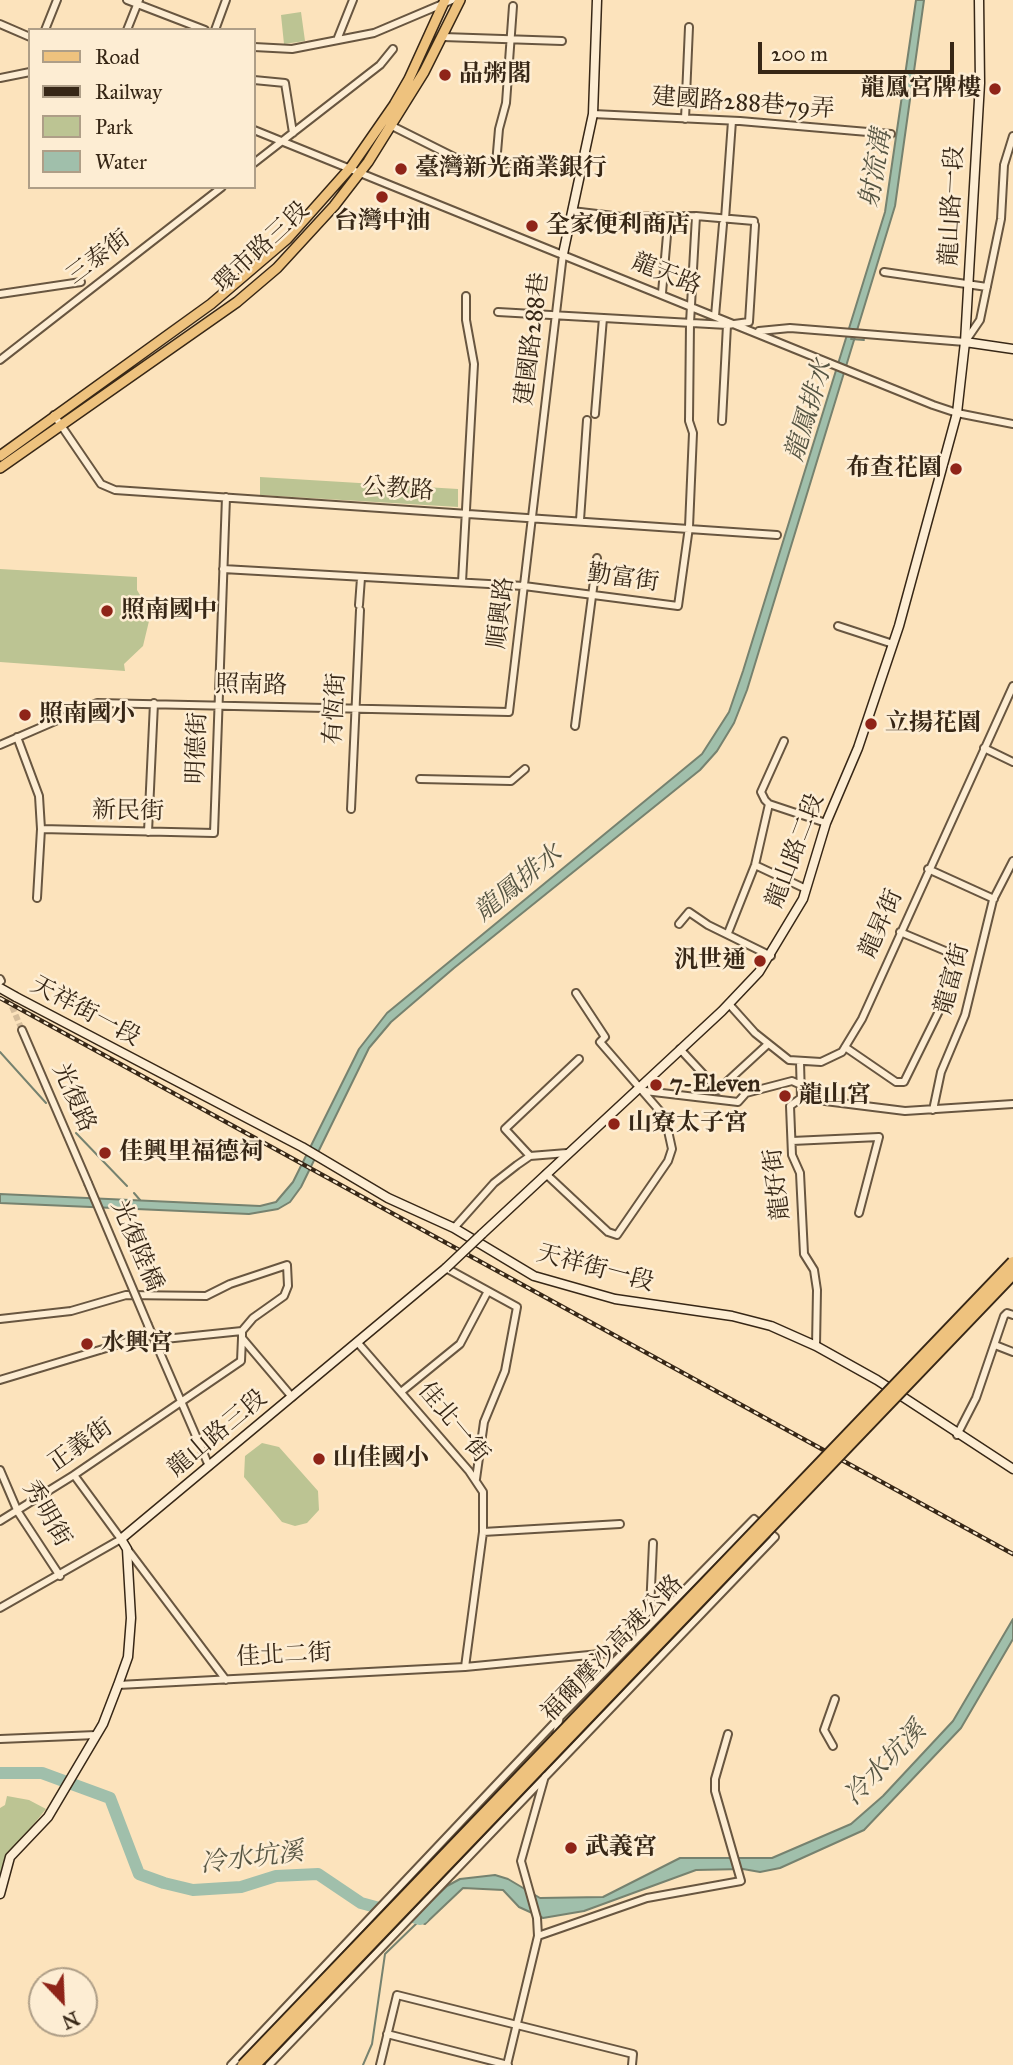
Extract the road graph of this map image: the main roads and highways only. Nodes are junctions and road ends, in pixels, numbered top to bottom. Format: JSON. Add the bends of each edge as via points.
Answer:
{"nodes":[{"id":1,"x":460,"y":0,"type":"edge"},
{"id":2,"x":447,"y":2,"type":"edge"},
{"id":3,"x":13,"y":453,"type":"junction"},
{"id":4,"x":0,"y":456,"type":"edge"},
{"id":5,"x":0,"y":468,"type":"edge"},
{"id":6,"x":1013,"y":1262,"type":"edge"},
{"id":7,"x":1013,"y":1275,"type":"edge"},
{"id":8,"x":243,"y":2065,"type":"edge"},
{"id":9,"x":255,"y":2065,"type":"edge"}],
"edges":[{"from":1,"to":3,"type":"main road","name":"環市路三段","via":[[392,126],[334,206],[277,268],[237,302],[61,426]]},
{"from":2,"to":3,"type":"main road","name":"環市路三段","via":[[410,79],[351,167],[255,270],[54,415]]},
{"from":3,"to":4,"type":"main road"},
{"from":3,"to":5,"type":"main road"},
{"from":6,"to":8,"type":"highway","name":"福爾摩沙高速公路","bridge":true},
{"from":7,"to":9,"type":"highway","name":"福爾摩沙高速公路","bridge":true}]}
